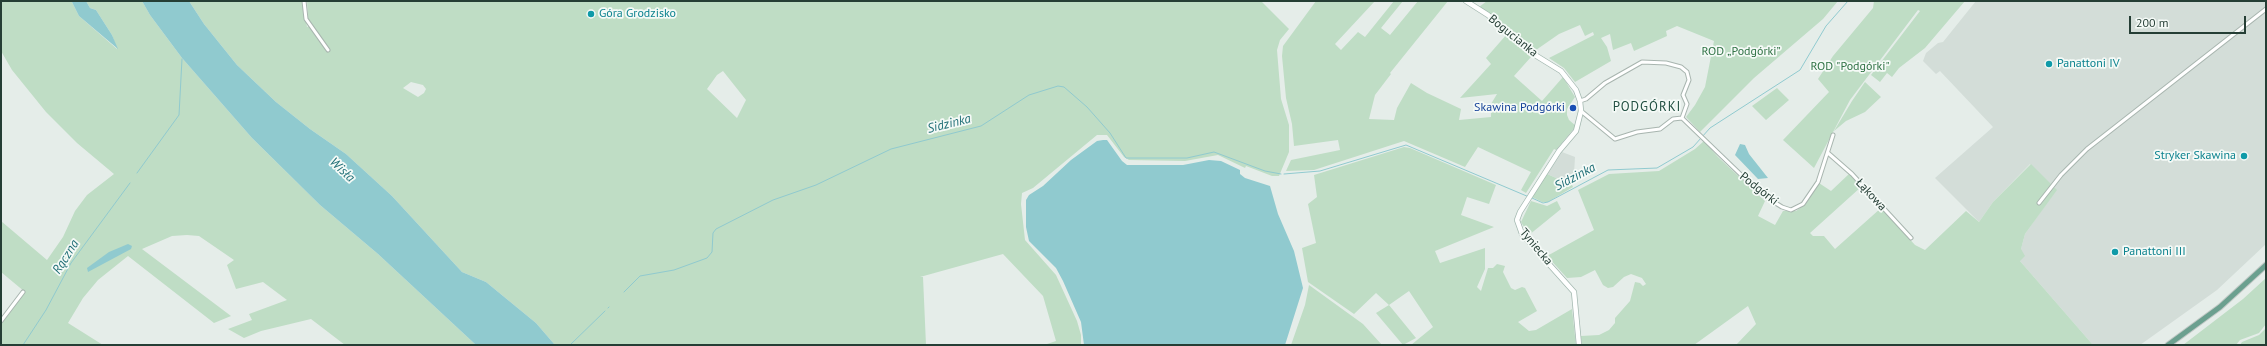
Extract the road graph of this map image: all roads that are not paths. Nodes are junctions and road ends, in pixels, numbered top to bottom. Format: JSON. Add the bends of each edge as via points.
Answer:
{"nodes":[{"id":1,"x":304,"y":1,"type":"edge"},
{"id":2,"x":1466,"y":1,"type":"edge"},
{"id":3,"x":2266,"y":9,"type":"edge"},
{"id":4,"x":328,"y":50,"type":"dead end"},
{"id":5,"x":1576,"y":90,"type":"joint"},
{"id":6,"x":1580,"y":101,"type":"junction"},
{"id":7,"x":1581,"y":111,"type":"junction"},
{"id":8,"x":1682,"y":118,"type":"junction"},
{"id":9,"x":1833,"y":135,"type":"dead end"},
{"id":10,"x":1828,"y":154,"type":"junction"},
{"id":11,"x":2038,"y":203,"type":"dead end"},
{"id":12,"x":1911,"y":238,"type":"dead end"},
{"id":13,"x":2266,"y":265,"type":"edge"},
{"id":14,"x":23,"y":292,"type":"dead end"},
{"id":15,"x":1,"y":321,"type":"edge"},
{"id":16,"x":1579,"y":345,"type":"edge"},
{"id":17,"x":2168,"y":345,"type":"edge"}],
"edges":[{"from":1,"to":4,"type":"street","via":[[306,19]]},
{"from":2,"to":5,"type":"street","name":"Bogucianka","via":[[1488,15],[1528,50],[1562,71]]},
{"from":3,"to":11,"type":"street","via":[[2087,149]]},
{"from":5,"to":6,"type":"street","name":"Tyniecka"},
{"from":6,"to":7,"type":"street","name":"Tyniecka"},
{"from":6,"to":8,"type":"street","via":[[1635,65],[1642,62],[1666,63],[1681,67],[1687,72],[1689,80],[1683,95],[1687,104]]},
{"from":7,"to":8,"type":"street","via":[[1615,139],[1637,132],[1660,129],[1673,119]]},
{"from":7,"to":16,"type":"street","name":"Tyniecka","via":[[1576,131],[1559,151],[1518,216],[1518,227],[1526,238],[1574,292]]},
{"from":8,"to":10,"type":"street","name":"Podgórki","via":[[1761,194],[1791,210],[1800,206],[1809,197],[1818,182]]},
{"from":9,"to":10,"type":"street","name":"Podgórki"},
{"from":10,"to":12,"type":"street","name":"Łąkowa","via":[[1852,174]]},
{"from":13,"to":17,"type":"main road","via":[[2220,307]]},
{"from":14,"to":15,"type":"street"}]}
